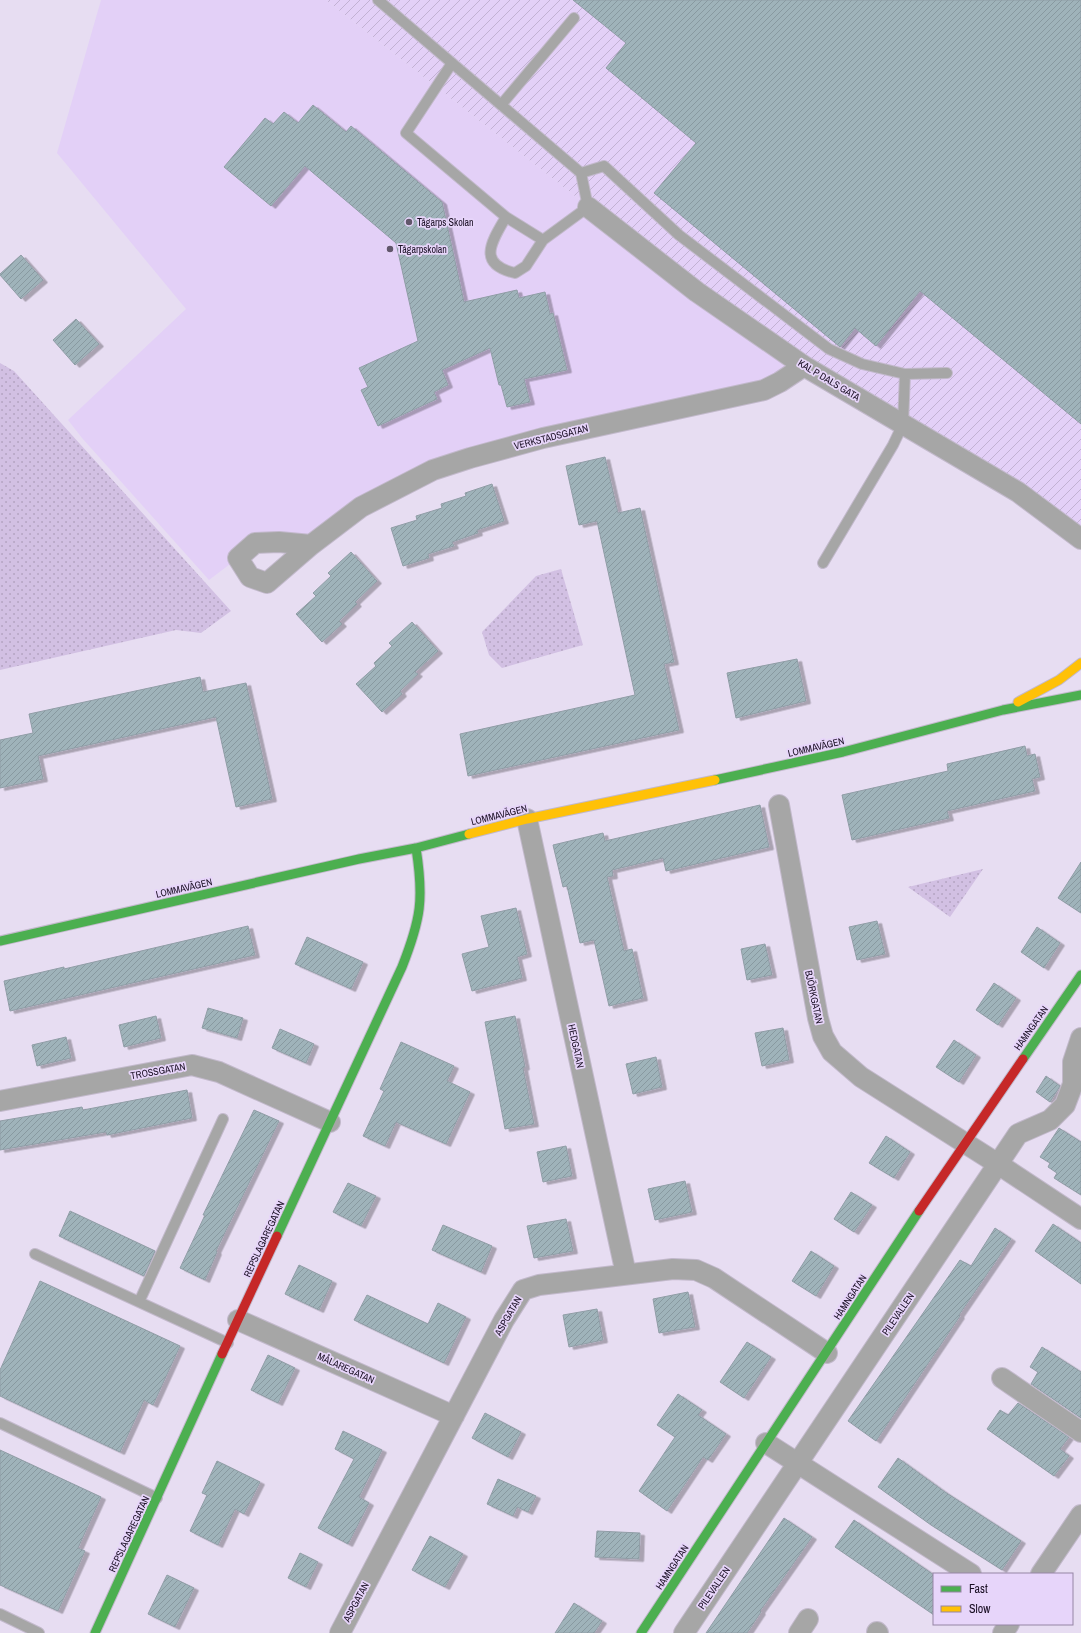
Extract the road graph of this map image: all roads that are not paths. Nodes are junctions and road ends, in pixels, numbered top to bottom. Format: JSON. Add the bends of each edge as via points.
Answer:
{"nodes":[{"id":1,"x":378,"y":0,"type":"edge"},
{"id":2,"x":574,"y":18,"type":"dead end"},
{"id":3,"x":452,"y":63,"type":"junction"},
{"id":4,"x":501,"y":105,"type":"junction"},
{"id":5,"x":581,"y":172,"type":"junction"},
{"id":6,"x":588,"y":207,"type":"junction"},
{"id":7,"x":506,"y":217,"type":"junction"},
{"id":8,"x":543,"y":240,"type":"junction"},
{"id":9,"x":804,"y":366,"type":"junction"},
{"id":10,"x":947,"y":373,"type":"dead end"},
{"id":11,"x":905,"y":374,"type":"junction"},
{"id":12,"x":903,"y":424,"type":"junction"},
{"id":13,"x":1081,"y":538,"type":"edge"},
{"id":14,"x":311,"y":545,"type":"dead end"},
{"id":15,"x":823,"y":563,"type":"dead end"},
{"id":16,"x":1081,"y":663,"type":"edge"},
{"id":17,"x":1081,"y":695,"type":"edge"},
{"id":18,"x":1003,"y":710,"type":"junction"},
{"id":19,"x":779,"y":805,"type":"dead end"},
{"id":20,"x":527,"y":819,"type":"junction"},
{"id":21,"x":416,"y":848,"type":"junction"},
{"id":22,"x":0,"y":941,"type":"edge"},
{"id":23,"x":1081,"y":975,"type":"edge"},
{"id":24,"x":1081,"y":1038,"type":"edge"},
{"id":25,"x":0,"y":1101,"type":"edge"},
{"id":26,"x":223,"y":1119,"type":"dead end"},
{"id":27,"x":330,"y":1122,"type":"junction"},
{"id":28,"x":965,"y":1142,"type":"junction"},
{"id":29,"x":998,"y":1164,"type":"junction"},
{"id":30,"x":1081,"y":1219,"type":"edge"},
{"id":31,"x":34,"y":1254,"type":"dead end"},
{"id":32,"x":626,"y":1274,"type":"junction"},
{"id":33,"x":139,"y":1302,"type":"junction"},
{"id":34,"x":238,"y":1320,"type":"junction"},
{"id":35,"x":228,"y":1343,"type":"junction"},
{"id":36,"x":826,"y":1353,"type":"junction"},
{"id":37,"x":1002,"y":1378,"type":"dead end"},
{"id":38,"x":454,"y":1416,"type":"junction"},
{"id":39,"x":0,"y":1423,"type":"edge"},
{"id":40,"x":1081,"y":1432,"type":"edge"},
{"id":41,"x":766,"y":1443,"type":"junction"},
{"id":42,"x":798,"y":1464,"type":"junction"},
{"id":43,"x":157,"y":1498,"type":"junction"},
{"id":44,"x":1081,"y":1515,"type":"edge"},
{"id":45,"x":969,"y":1573,"type":"edge"},
{"id":46,"x":1042,"y":1573,"type":"edge"},
{"id":47,"x":0,"y":1614,"type":"edge"},
{"id":48,"x":39,"y":1633,"type":"edge"},
{"id":49,"x":95,"y":1633,"type":"edge"},
{"id":50,"x":340,"y":1633,"type":"edge"},
{"id":51,"x":641,"y":1633,"type":"edge"},
{"id":52,"x":684,"y":1633,"type":"edge"}],
"edges":[{"from":1,"to":3,"type":"lane"},
{"from":2,"to":4,"type":"lane"},
{"from":3,"to":4,"type":"lane"},
{"from":3,"to":7,"type":"lane","via":[[406,133]]},
{"from":4,"to":5,"type":"lane"},
{"from":5,"to":6,"type":"lane"},
{"from":5,"to":11,"type":"lane","via":[[604,166],[679,235],[829,349],[862,364]]},
{"from":6,"to":8,"type":"lane"},
{"from":6,"to":9,"type":"street","name":"KAL P DALS GATA","via":[[697,292]]},
{"from":7,"to":8,"type":"lane"},
{"from":7,"to":8,"type":"lane","via":[[493,239],[490,253],[492,262],[498,267],[515,273],[526,266]]},
{"from":9,"to":12,"type":"street","name":"KAL P DALS GATA"},
{"from":9,"to":14,"type":"street","name":"VERKSTADSGATAN","via":[[764,390],[543,438],[434,470],[361,508]]},
{"from":10,"to":11,"type":"lane"},
{"from":11,"to":12,"type":"lane"},
{"from":12,"to":13,"type":"street","name":"KAL P DALS GATA","via":[[1018,492]]},
{"from":12,"to":15,"type":"lane"},
{"from":16,"to":18,"type":"street","name":"LOMMAVÄGEN","via":[[1072,672]]},
{"from":17,"to":18,"type":"street","name":"LOMMAVÄGEN"},
{"from":18,"to":20,"type":"street","name":"LOMMAVÄGEN","via":[[843,752]]},
{"from":19,"to":28,"type":"street","name":"BJÖRKGATAN","via":[[823,1036],[832,1052],[861,1076]]},
{"from":20,"to":21,"type":"street","name":"LOMMAVÄGEN"},
{"from":20,"to":32,"type":"street","name":"HEDGATAN"},
{"from":21,"to":22,"type":"street","name":"LOMMAVÄGEN"},
{"from":21,"to":27,"type":"street","name":"REPSLAGAREGATAN","via":[[421,903],[414,938]]},
{"from":23,"to":28,"type":"street","name":"HAMNGATAN"},
{"from":24,"to":29,"type":"street","name":"PILEVALLEN","via":[[1073,1062],[1073,1084],[1065,1105],[1050,1120],[1018,1134]]},
{"from":25,"to":27,"type":"street","name":"TROSSGATAN","via":[[192,1065],[219,1072]]},
{"from":26,"to":33,"type":"lane"},
{"from":27,"to":34,"type":"street","name":"REPSLAGAREGATAN"},
{"from":28,"to":29,"type":"street"},
{"from":28,"to":36,"type":"street","name":"HAMNGATAN"},
{"from":29,"to":30,"type":"street"},
{"from":29,"to":42,"type":"street","name":"PILEVALLEN"},
{"from":31,"to":33,"type":"lane"},
{"from":32,"to":36,"type":"street","name":"ASPGATAN","via":[[673,1269],[696,1270],[714,1278]]},
{"from":32,"to":38,"type":"street","name":"ASPGATAN","via":[[540,1285],[523,1290],[504,1320]]},
{"from":33,"to":35,"type":"lane"},
{"from":34,"to":35,"type":"street","name":"REPSLAGAREGATAN"},
{"from":34,"to":38,"type":"street","name":"MÅLAREGATAN"},
{"from":35,"to":43,"type":"street","name":"REPSLAGAREGATAN"},
{"from":36,"to":41,"type":"street","name":"HAMNGATAN"},
{"from":37,"to":40,"type":"street"},
{"from":38,"to":50,"type":"street","name":"ASPGATAN"},
{"from":39,"to":43,"type":"lane"},
{"from":41,"to":42,"type":"street"},
{"from":41,"to":51,"type":"street","name":"HAMNGATAN"},
{"from":42,"to":45,"type":"street"},
{"from":42,"to":52,"type":"street","name":"PILEVALLEN"},
{"from":43,"to":49,"type":"street","name":"REPSLAGAREGATAN"},
{"from":44,"to":46,"type":"street"},
{"from":47,"to":48,"type":"lane"}]}
